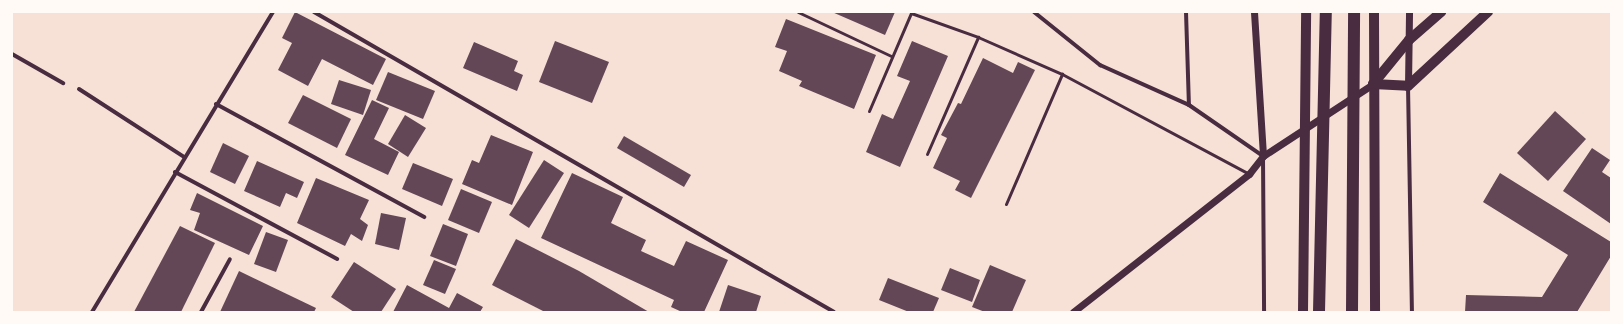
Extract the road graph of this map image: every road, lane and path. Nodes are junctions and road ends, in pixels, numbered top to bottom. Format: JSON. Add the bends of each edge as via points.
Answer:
{"nodes":[{"id":1,"x":273,"y":12,"type":"edge"},
{"id":2,"x":314,"y":12,"type":"edge"},
{"id":3,"x":798,"y":12,"type":"edge"},
{"id":4,"x":1034,"y":12,"type":"edge"},
{"id":5,"x":1186,"y":12,"type":"edge"},
{"id":6,"x":1254,"y":12,"type":"edge"},
{"id":7,"x":1306,"y":12,"type":"edge"},
{"id":8,"x":1326,"y":12,"type":"edge"},
{"id":9,"x":1354,"y":12,"type":"edge"},
{"id":10,"x":1374,"y":12,"type":"edge"},
{"id":11,"x":1410,"y":12,"type":"edge"},
{"id":12,"x":1441,"y":12,"type":"edge"},
{"id":13,"x":1488,"y":12,"type":"edge"},
{"id":14,"x":978,"y":37,"type":"junction"},
{"id":15,"x":1409,"y":40,"type":"junction"},
{"id":16,"x":12,"y":54,"type":"edge"},
{"id":17,"x":891,"y":56,"type":"junction"},
{"id":18,"x":1062,"y":74,"type":"junction"},
{"id":19,"x":63,"y":83,"type":"dead end"},
{"id":20,"x":1373,"y":84,"type":"junction"},
{"id":21,"x":1408,"y":86,"type":"junction"},
{"id":22,"x":79,"y":89,"type":"dead end"},
{"id":23,"x":216,"y":104,"type":"junction"},
{"id":24,"x":1189,"y":105,"type":"junction"},
{"id":25,"x":869,"y":111,"type":"dead end"},
{"id":26,"x":1305,"y":131,"type":"junction"},
{"id":27,"x":927,"y":154,"type":"dead end"},
{"id":28,"x":1263,"y":156,"type":"junction"},
{"id":29,"x":184,"y":157,"type":"junction"},
{"id":30,"x":175,"y":172,"type":"junction"},
{"id":31,"x":1249,"y":174,"type":"junction"},
{"id":32,"x":1006,"y":204,"type":"dead end"},
{"id":33,"x":424,"y":217,"type":"dead end"},
{"id":34,"x":230,"y":259,"type":"dead end"},
{"id":35,"x":337,"y":259,"type":"dead end"},
{"id":36,"x":92,"y":312,"type":"edge"},
{"id":37,"x":201,"y":312,"type":"edge"},
{"id":38,"x":834,"y":312,"type":"edge"},
{"id":39,"x":1073,"y":312,"type":"edge"},
{"id":40,"x":1264,"y":312,"type":"edge"},
{"id":41,"x":1303,"y":312,"type":"edge"},
{"id":42,"x":1319,"y":312,"type":"edge"},
{"id":43,"x":1352,"y":312,"type":"edge"},
{"id":44,"x":1375,"y":312,"type":"edge"},
{"id":45,"x":1412,"y":312,"type":"edge"}],
"edges":[{"from":1,"to":23,"type":"street"},
{"from":2,"to":38,"type":"street"},
{"from":3,"to":17,"type":"lane"},
{"from":4,"to":24,"type":"street","via":[[1100,65]]},
{"from":5,"to":24,"type":"street"},
{"from":6,"to":28,"type":"street"},
{"from":7,"to":26,"type":"main road"},
{"from":8,"to":42,"type":"highway"},
{"from":9,"to":43,"type":"highway"},
{"from":10,"to":20,"type":"main road"},
{"from":11,"to":15,"type":"street"},
{"from":12,"to":15,"type":"main road"},
{"from":13,"to":21,"type":"main road"},
{"from":14,"to":17,"type":"lane","via":[[911,13]]},
{"from":14,"to":18,"type":"lane"},
{"from":14,"to":27,"type":"lane"},
{"from":15,"to":20,"type":"main road"},
{"from":15,"to":21,"type":"street"},
{"from":16,"to":19,"type":"street"},
{"from":17,"to":25,"type":"lane"},
{"from":18,"to":31,"type":"lane"},
{"from":18,"to":32,"type":"lane"},
{"from":20,"to":21,"type":"main road"},
{"from":20,"to":26,"type":"street"},
{"from":20,"to":44,"type":"main road"},
{"from":21,"to":45,"type":"street"},
{"from":22,"to":29,"type":"street"},
{"from":23,"to":29,"type":"street"},
{"from":23,"to":33,"type":"street"},
{"from":24,"to":28,"type":"street"},
{"from":26,"to":28,"type":"street"},
{"from":26,"to":41,"type":"main road"},
{"from":28,"to":31,"type":"street"},
{"from":28,"to":40,"type":"street"},
{"from":29,"to":30,"type":"street"},
{"from":30,"to":35,"type":"street"},
{"from":30,"to":36,"type":"street"},
{"from":31,"to":39,"type":"street"},
{"from":34,"to":37,"type":"street"}]}
